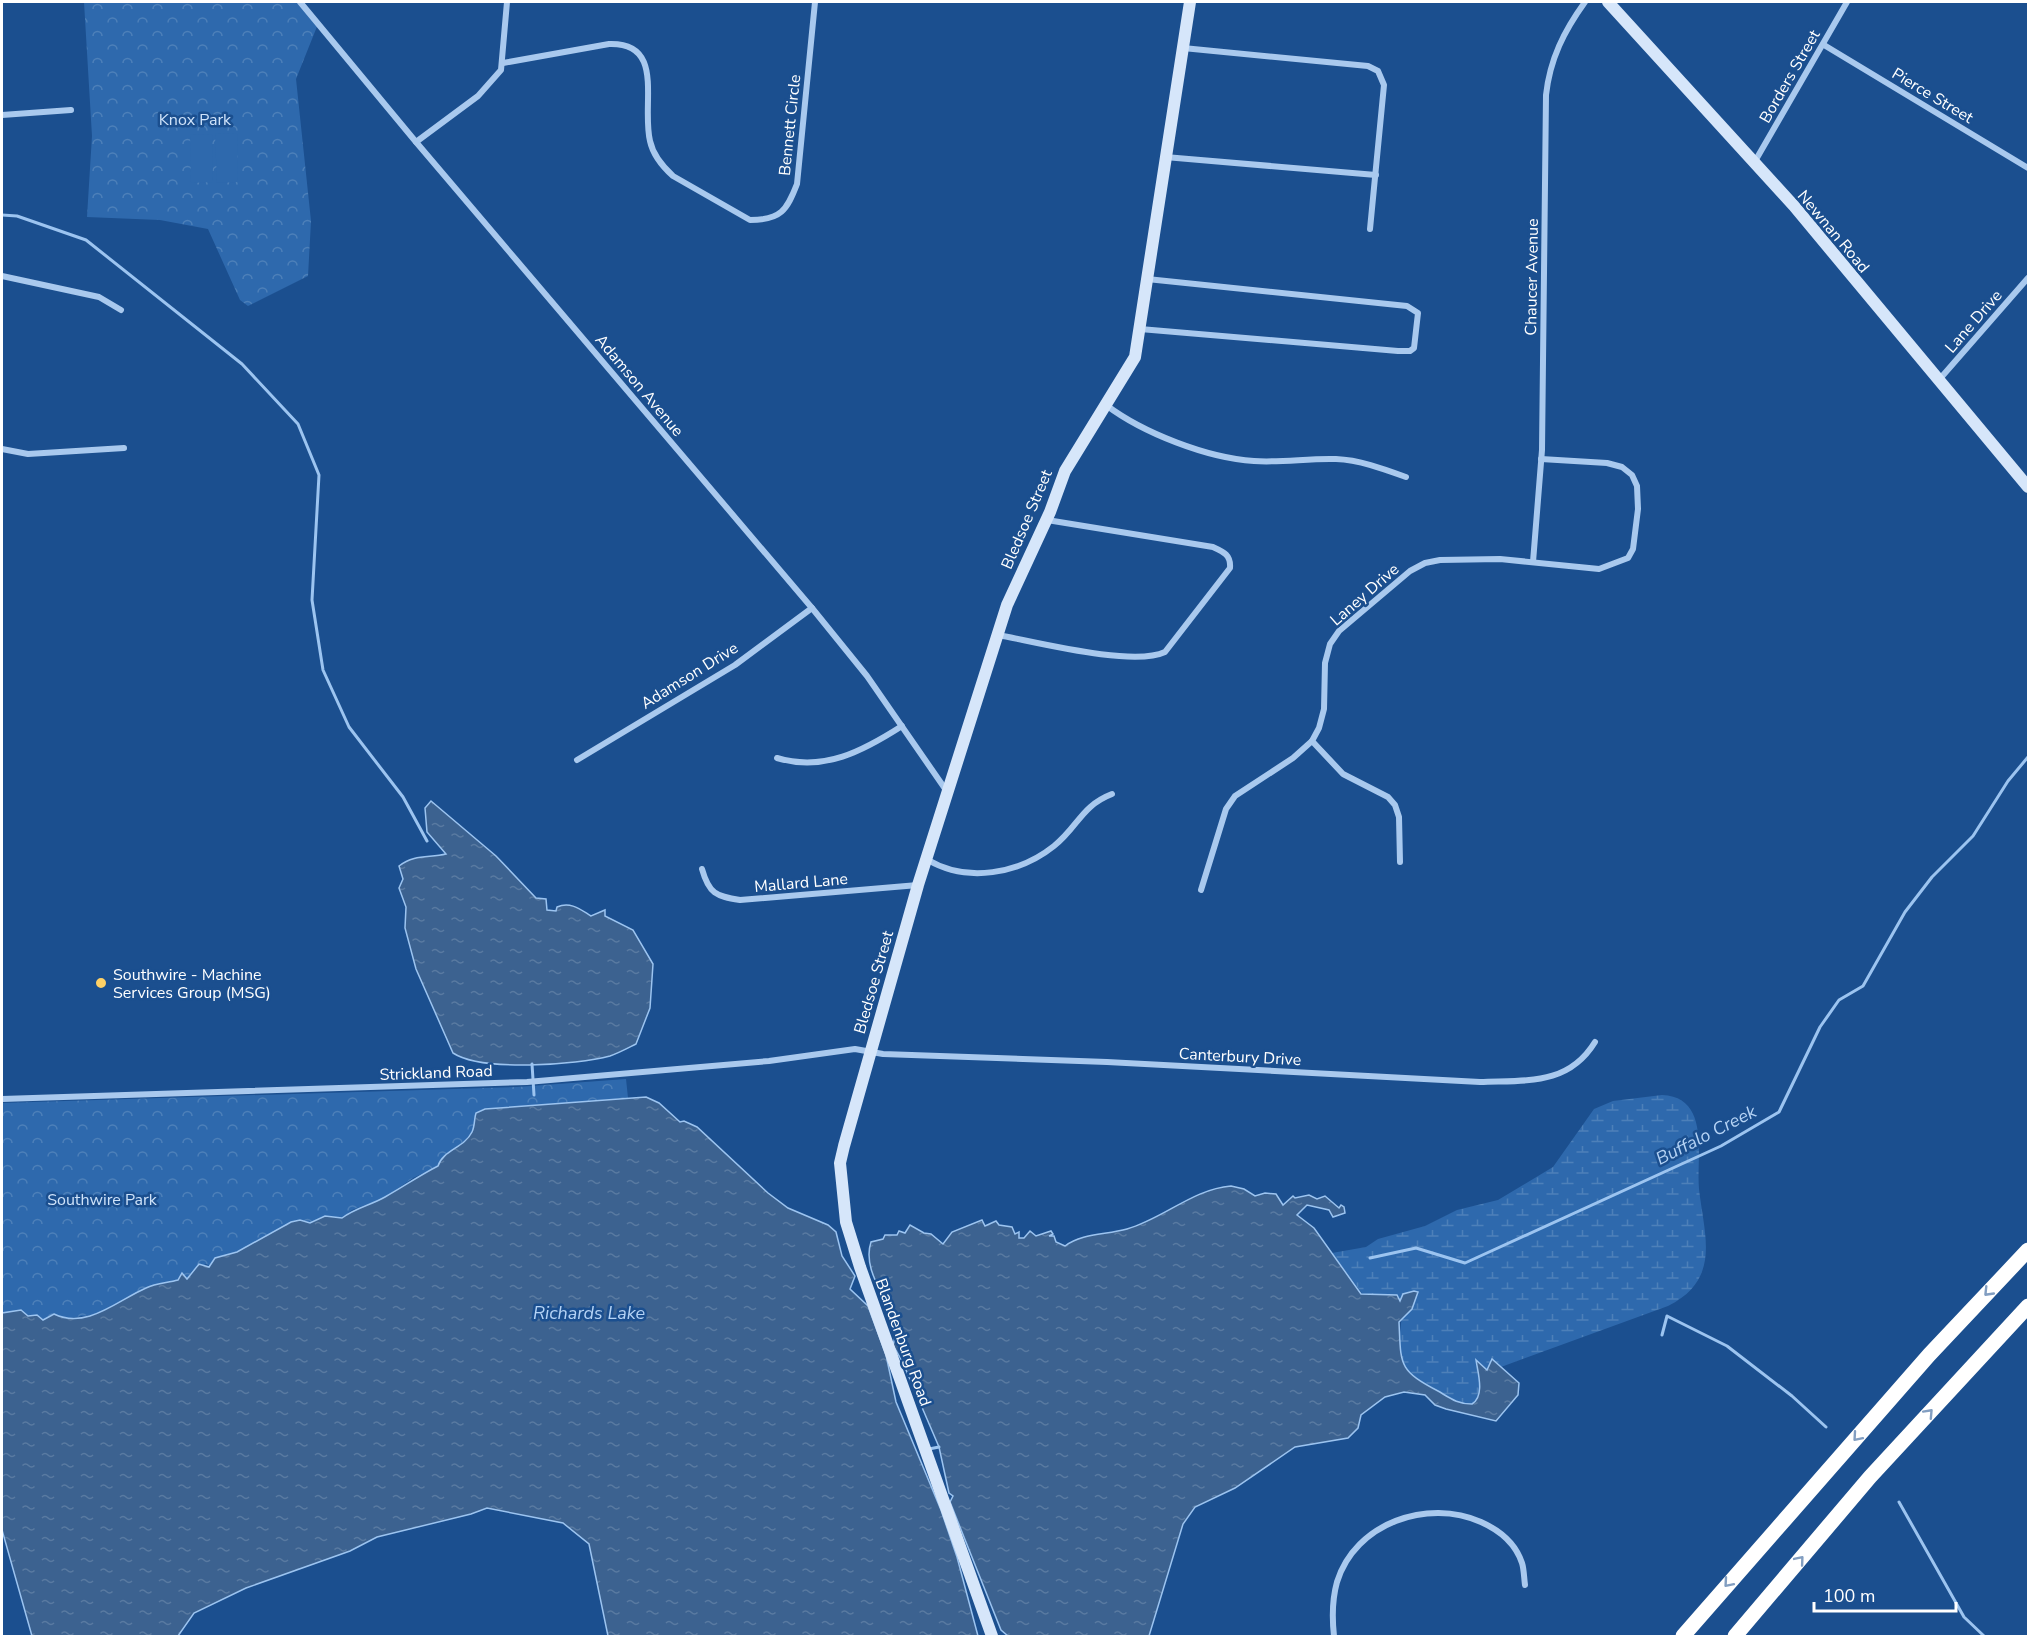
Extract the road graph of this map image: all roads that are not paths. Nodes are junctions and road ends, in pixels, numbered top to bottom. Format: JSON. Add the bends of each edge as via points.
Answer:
{"nodes":[{"id":1,"x":300,"y":2,"type":"edge"},
{"id":2,"x":507,"y":2,"type":"edge"},
{"id":3,"x":815,"y":2,"type":"edge"},
{"id":4,"x":1190,"y":2,"type":"edge"},
{"id":5,"x":1585,"y":2,"type":"edge"},
{"id":6,"x":1608,"y":2,"type":"edge"},
{"id":7,"x":1847,"y":2,"type":"edge"},
{"id":8,"x":1824,"y":45,"type":"junction"},
{"id":9,"x":1182,"y":48,"type":"junction"},
{"id":10,"x":503,"y":63,"type":"junction"},
{"id":11,"x":71,"y":110,"type":"dead end"},
{"id":12,"x":2,"y":116,"type":"edge"},
{"id":13,"x":416,"y":142,"type":"junction"},
{"id":14,"x":1165,"y":157,"type":"junction"},
{"id":15,"x":1753,"y":163,"type":"junction"},
{"id":16,"x":2028,"y":168,"type":"edge"},
{"id":17,"x":1376,"y":175,"type":"junction"},
{"id":18,"x":1370,"y":229,"type":"dead end"},
{"id":19,"x":2,"y":276,"type":"edge"},
{"id":20,"x":2028,"y":278,"type":"edge"},
{"id":21,"x":1147,"y":279,"type":"junction"},
{"id":22,"x":121,"y":310,"type":"dead end"},
{"id":23,"x":1140,"y":329,"type":"junction"},
{"id":24,"x":1938,"y":381,"type":"junction"},
{"id":25,"x":1105,"y":404,"type":"junction"},
{"id":26,"x":124,"y":448,"type":"dead end"},
{"id":27,"x":2,"y":449,"type":"edge"},
{"id":28,"x":1541,"y":459,"type":"junction"},
{"id":29,"x":1406,"y":477,"type":"dead end"},
{"id":30,"x":2028,"y":487,"type":"edge"},
{"id":31,"x":1046,"y":520,"type":"junction"},
{"id":32,"x":1533,"y":562,"type":"junction"},
{"id":33,"x":812,"y":608,"type":"junction"},
{"id":34,"x":998,"y":635,"type":"junction"},
{"id":35,"x":902,"y":726,"type":"junction"},
{"id":36,"x":1312,"y":741,"type":"junction"},
{"id":37,"x":777,"y":758,"type":"dead end"},
{"id":38,"x":577,"y":760,"type":"dead end"},
{"id":39,"x":948,"y":793,"type":"junction"},
{"id":40,"x":1112,"y":794,"type":"dead end"},
{"id":41,"x":928,"y":860,"type":"junction"},
{"id":42,"x":1400,"y":862,"type":"dead end"},
{"id":43,"x":702,"y":869,"type":"dead end"},
{"id":44,"x":918,"y":885,"type":"junction"},
{"id":45,"x":1201,"y":890,"type":"dead end"},
{"id":46,"x":1595,"y":1042,"type":"dead end"},
{"id":47,"x":870,"y":1051,"type":"junction"},
{"id":48,"x":2,"y":1099,"type":"edge"},
{"id":49,"x":2028,"y":1250,"type":"edge"},
{"id":50,"x":2028,"y":1306,"type":"edge"},
{"id":51,"x":1525,"y":1585,"type":"dead end"},
{"id":52,"x":992,"y":1636,"type":"edge"},
{"id":53,"x":1334,"y":1636,"type":"edge"},
{"id":54,"x":1683,"y":1636,"type":"edge"},
{"id":55,"x":1735,"y":1636,"type":"edge"}],
"edges":[{"from":1,"to":13,"type":"street","name":"Adamson Avenue"},
{"from":2,"to":10,"type":"street"},
{"from":3,"to":10,"type":"street","name":"Bennett Circle","via":[[796,184],[788,206],[765,220],[750,220],[672,176],[662,166],[650,141],[645,60],[636,50],[623,44],[609,44]]},
{"from":4,"to":9,"type":"street","name":"Bledsoe Street"},
{"from":5,"to":28,"type":"street","name":"Chaucer Avenue","via":[[1553,58],[1546,95]]},
{"from":6,"to":15,"type":"street","name":"Newnan Road"},
{"from":7,"to":8,"type":"street","name":"Borders Street"},
{"from":8,"to":15,"type":"street","name":"Borders Street"},
{"from":8,"to":16,"type":"street","name":"Pierce Street"},
{"from":9,"to":14,"type":"street","name":"Bledsoe Street"},
{"from":9,"to":17,"type":"street","via":[[1368,66],[1378,71],[1384,85]]},
{"from":10,"to":13,"type":"street","via":[[478,96]]},
{"from":11,"to":12,"type":"street"},
{"from":13,"to":33,"type":"street","name":"Adamson Avenue"},
{"from":14,"to":17,"type":"street"},
{"from":14,"to":21,"type":"street","name":"Bledsoe Street"},
{"from":15,"to":24,"type":"street","name":"Newnan Road","via":[[1794,206]]},
{"from":17,"to":18,"type":"street"},
{"from":19,"to":22,"type":"street","via":[[99,297]]},
{"from":20,"to":24,"type":"street","name":"Lane Drive"},
{"from":21,"to":23,"type":"street","name":"Bledsoe Street"},
{"from":21,"to":23,"type":"street","via":[[1407,306],[1418,313],[1414,348],[1398,351]]},
{"from":23,"to":25,"type":"street","name":"Bledsoe Street","via":[[1135,357]]},
{"from":24,"to":30,"type":"street","name":"Newnan Road"},
{"from":25,"to":29,"type":"street","via":[[1129,422],[1155,434],[1220,455],[1253,461],[1337,459]]},
{"from":25,"to":31,"type":"street","name":"Bledsoe Street","via":[[1066,468]]},
{"from":26,"to":27,"type":"street","via":[[27,454]]},
{"from":28,"to":32,"type":"street","name":"Chaucer Avenue"},
{"from":28,"to":32,"type":"street","name":"Laney Drive","via":[[1622,467],[1637,486],[1638,509],[1634,549],[1628,558],[1599,569]]},
{"from":31,"to":34,"type":"street","name":"Bledsoe Street","via":[[1007,605]]},
{"from":31,"to":34,"type":"street","via":[[1213,547],[1226,552],[1230,568],[1166,652],[1154,657],[1102,653]]},
{"from":32,"to":36,"type":"street","name":"Laney Drive","via":[[1440,560],[1410,571],[1339,631],[1330,644],[1325,663],[1324,709]]},
{"from":33,"to":35,"type":"street","name":"Adamson Avenue"},
{"from":33,"to":38,"type":"street","name":"Adamson Drive","via":[[735,664]]},
{"from":34,"to":39,"type":"street","name":"Bledsoe Street"},
{"from":35,"to":37,"type":"street","via":[[845,758],[815,763]]},
{"from":35,"to":39,"type":"street","name":"Adamson Avenue"},
{"from":36,"to":42,"type":"street","via":[[1343,774],[1388,796],[1399,817]]},
{"from":36,"to":45,"type":"street","name":"Laney Drive","via":[[1236,796],[1226,810]]},
{"from":39,"to":41,"type":"street","name":"Bledsoe Street"},
{"from":40,"to":41,"type":"street","via":[[1095,801],[1056,845],[1014,868],[986,873],[957,872],[944,870]]},
{"from":41,"to":44,"type":"street","name":"Bledsoe Street"},
{"from":43,"to":44,"type":"street","name":"Mallard Lane","via":[[706,886],[719,896],[740,900]]},
{"from":44,"to":47,"type":"street","name":"Bledsoe Street"},
{"from":46,"to":47,"type":"street","name":"Canterbury Drive","via":[[1584,1059],[1566,1071],[1542,1078],[1480,1082]]},
{"from":47,"to":48,"type":"street","name":"Strickland Road","via":[[855,1049],[769,1061],[527,1082]]},
{"from":47,"to":52,"type":"street","name":"Blandenburg Road","via":[[840,1163],[846,1222]]},
{"from":49,"to":54,"type":"highway","one_way":true,"via":[[1929,1355]]},
{"from":55,"to":50,"type":"highway","one_way":true,"via":[[1870,1477]]},
{"from":51,"to":53,"type":"street","via":[[1522,1563],[1510,1542],[1496,1529],[1441,1511],[1408,1516],[1385,1525],[1352,1554],[1338,1580],[1332,1616]]}]}
